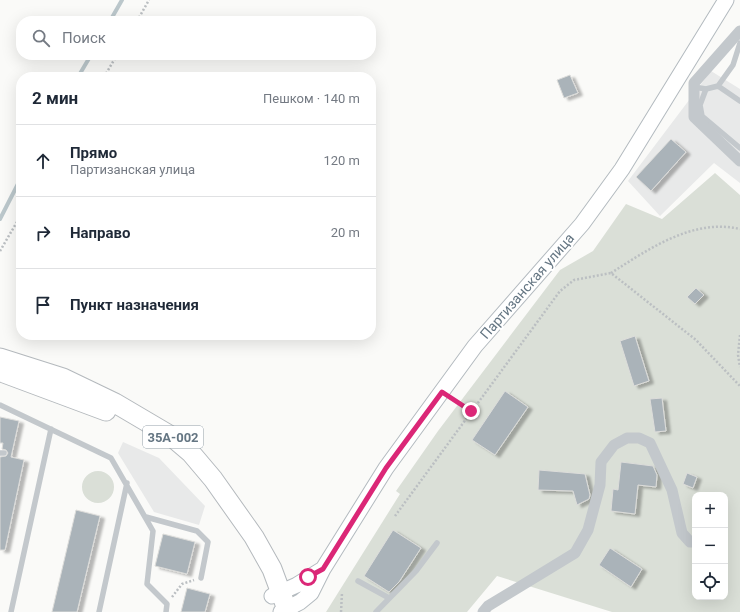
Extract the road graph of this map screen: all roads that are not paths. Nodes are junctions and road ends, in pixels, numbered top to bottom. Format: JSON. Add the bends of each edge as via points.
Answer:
{"nodes":[{"id":1,"x":726,"y":0,"type":"edge"},
{"id":2,"x":740,"y":31,"type":"edge"},
{"id":3,"x":740,"y":43,"type":"edge"},
{"id":4,"x":740,"y":49,"type":"edge"},
{"id":5,"x":718,"y":86,"type":"junction"},
{"id":6,"x":694,"y":87,"type":"junction"},
{"id":7,"x":706,"y":89,"type":"junction"},
{"id":8,"x":740,"y":101,"type":"edge"},
{"id":9,"x":740,"y":148,"type":"edge"},
{"id":10,"x":740,"y":161,"type":"edge"},
{"id":11,"x":0,"y":358,"type":"edge"},
{"id":12,"x":0,"y":372,"type":"edge"},
{"id":13,"x":0,"y":405,"type":"edge"},
{"id":14,"x":51,"y":429,"type":"junction"},
{"id":15,"x":127,"y":483,"type":"junction"},
{"id":16,"x":146,"y":518,"type":"junction"},
{"id":17,"x":692,"y":542,"type":"edge"},
{"id":18,"x":437,"y":543,"type":"dead end"},
{"id":19,"x":272,"y":569,"type":"junction"},
{"id":20,"x":323,"y":569,"type":"junction"},
{"id":21,"x":308,"y":577,"type":"junction"},
{"id":22,"x":201,"y":578,"type":"road end"},
{"id":23,"x":358,"y":581,"type":"dead end"},
{"id":24,"x":389,"y":598,"type":"junction"},
{"id":25,"x":284,"y":607,"type":"edge"},
{"id":26,"x":11,"y":612,"type":"edge"},
{"id":27,"x":99,"y":612,"type":"edge"},
{"id":28,"x":166,"y":612,"type":"edge"},
{"id":29,"x":376,"y":612,"type":"edge"},
{"id":30,"x":483,"y":612,"type":"edge"}],
"edges":[{"from":1,"to":20,"type":"street","name":"Партизанская улица","via":[[622,169],[582,224],[476,346],[386,468]]},
{"from":2,"to":6,"type":"street","via":[[694,83]]},
{"from":3,"to":4,"type":"lane"},
{"from":4,"to":5,"type":"lane","via":[[733,65]]},
{"from":5,"to":7,"type":"lane"},
{"from":5,"to":8,"type":"lane"},
{"from":6,"to":7,"type":"lane"},
{"from":6,"to":10,"type":"street","via":[[694,118]]},
{"from":7,"to":9,"type":"lane","via":[[700,105],[702,116]]},
{"from":11,"to":19,"type":"highway","number":"35А-002","via":[[63,378],[115,403],[171,436],[191,453],[213,479]]},
{"from":12,"to":25,"type":"highway","via":[[107,411],[172,441],[201,473],[235,520]]},
{"from":13,"to":14,"type":"lane"},
{"from":14,"to":15,"type":"lane","via":[[111,458]]},
{"from":14,"to":26,"type":"lane"},
{"from":15,"to":16,"type":"lane"},
{"from":15,"to":27,"type":"lane"},
{"from":16,"to":22,"type":"lane","via":[[197,531],[208,542]]},
{"from":16,"to":28,"type":"lane","via":[[153,531],[147,584],[167,604]]},
{"from":17,"to":30,"type":"street","via":[[682,533],[672,490],[650,443],[639,438],[627,438],[614,445],[601,462],[600,485],[588,530],[575,553],[488,606]]},
{"from":18,"to":24,"type":"lane","via":[[416,571]]},
{"from":19,"to":21,"type":"street","via":[[282,575]]},
{"from":19,"to":25,"type":"highway","number":"35А-002"},
{"from":20,"to":21,"type":"street","name":"Партизанская улица"},
{"from":20,"to":25,"type":"street","name":"Партизанская улица","via":[[311,593],[300,602]]},
{"from":21,"to":25,"type":"street","name":"Партизанская улица"},
{"from":23,"to":24,"type":"lane"},
{"from":24,"to":29,"type":"lane"}]}
